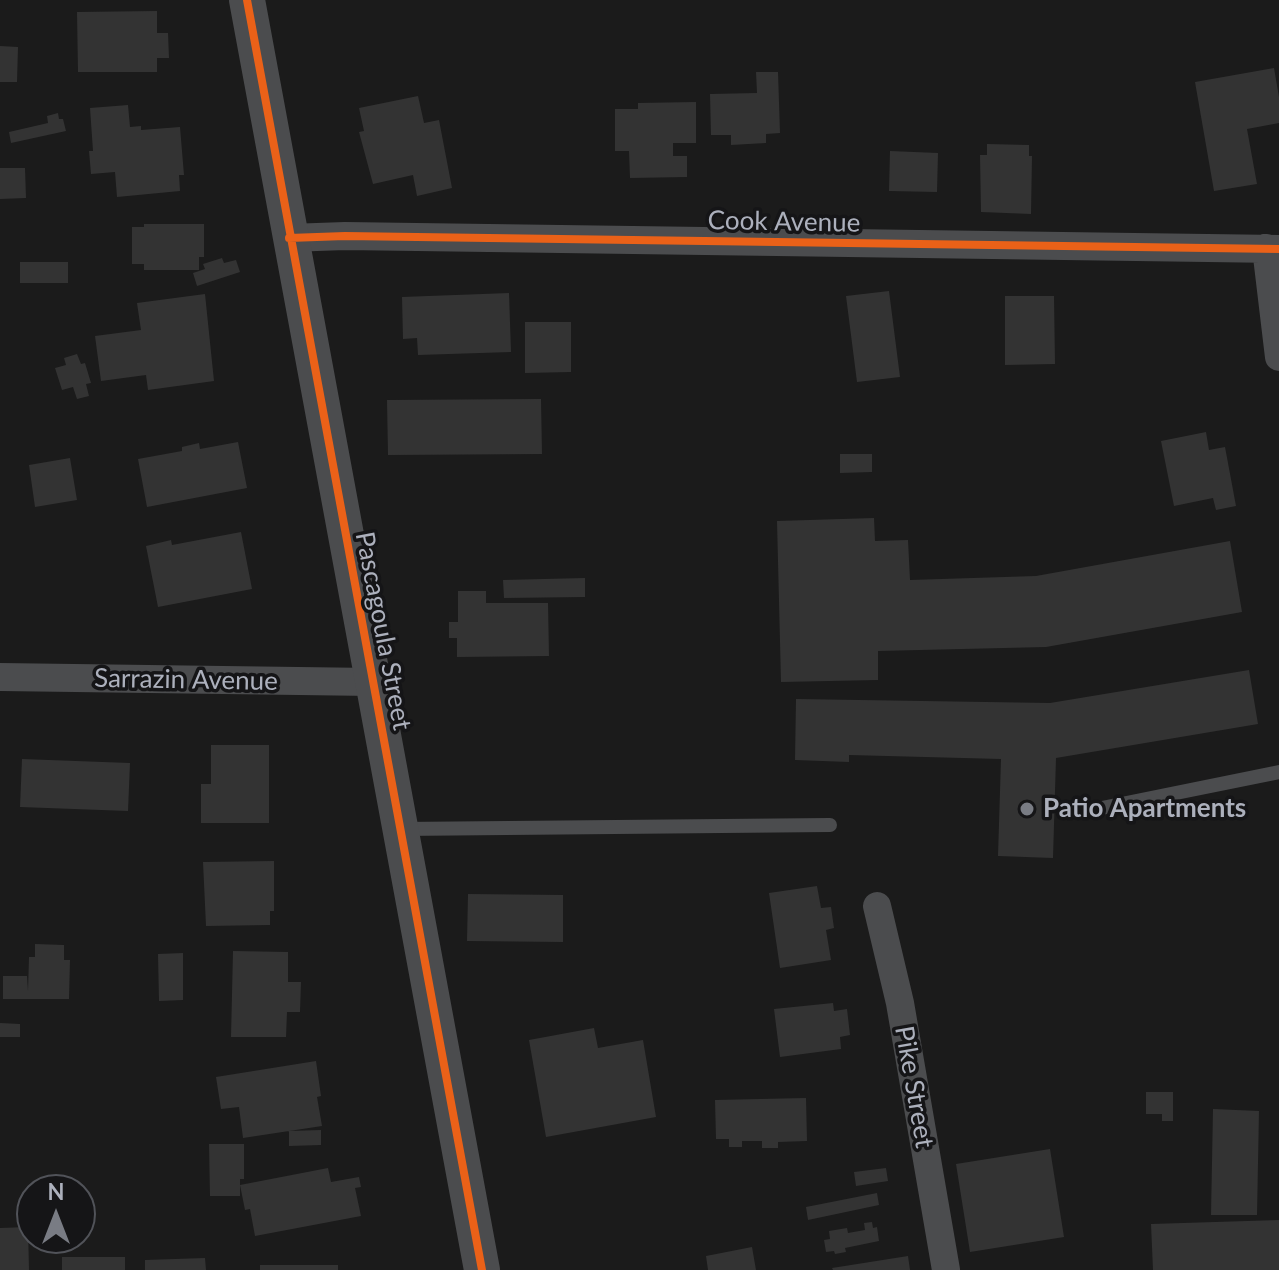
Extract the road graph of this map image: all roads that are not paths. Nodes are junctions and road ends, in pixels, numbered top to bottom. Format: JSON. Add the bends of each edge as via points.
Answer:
{"nodes":[{"id":1,"x":247,"y":0,"type":"edge"},
{"id":2,"x":289,"y":238,"type":"junction"},
{"id":3,"x":1272,"y":248,"type":"edge"},
{"id":4,"x":1279,"y":357,"type":"edge"},
{"id":5,"x":0,"y":677,"type":"edge"},
{"id":6,"x":373,"y":682,"type":"junction"},
{"id":7,"x":1279,"y":772,"type":"edge"},
{"id":8,"x":1087,"y":811,"type":"dead end"},
{"id":9,"x":830,"y":825,"type":"dead end"},
{"id":10,"x":400,"y":829,"type":"junction"},
{"id":11,"x":877,"y":906,"type":"dead end"},
{"id":12,"x":482,"y":1270,"type":"edge"},
{"id":13,"x":946,"y":1270,"type":"edge"}],
"edges":[{"from":1,"to":2,"type":"street","name":"Pascagoula Street"},
{"from":2,"to":3,"type":"street","name":"Cook Avenue"},
{"from":2,"to":6,"type":"street","name":"Pascagoula Street"},
{"from":3,"to":4,"type":"street"},
{"from":5,"to":6,"type":"street","name":"Sarrazin Avenue"},
{"from":6,"to":10,"type":"street","name":"Pascagoula Street"},
{"from":7,"to":8,"type":"lane"},
{"from":9,"to":10,"type":"lane"},
{"from":10,"to":12,"type":"street","name":"Pascagoula Street"},
{"from":11,"to":13,"type":"street","name":"Pike Street","via":[[900,1003]]}]}
